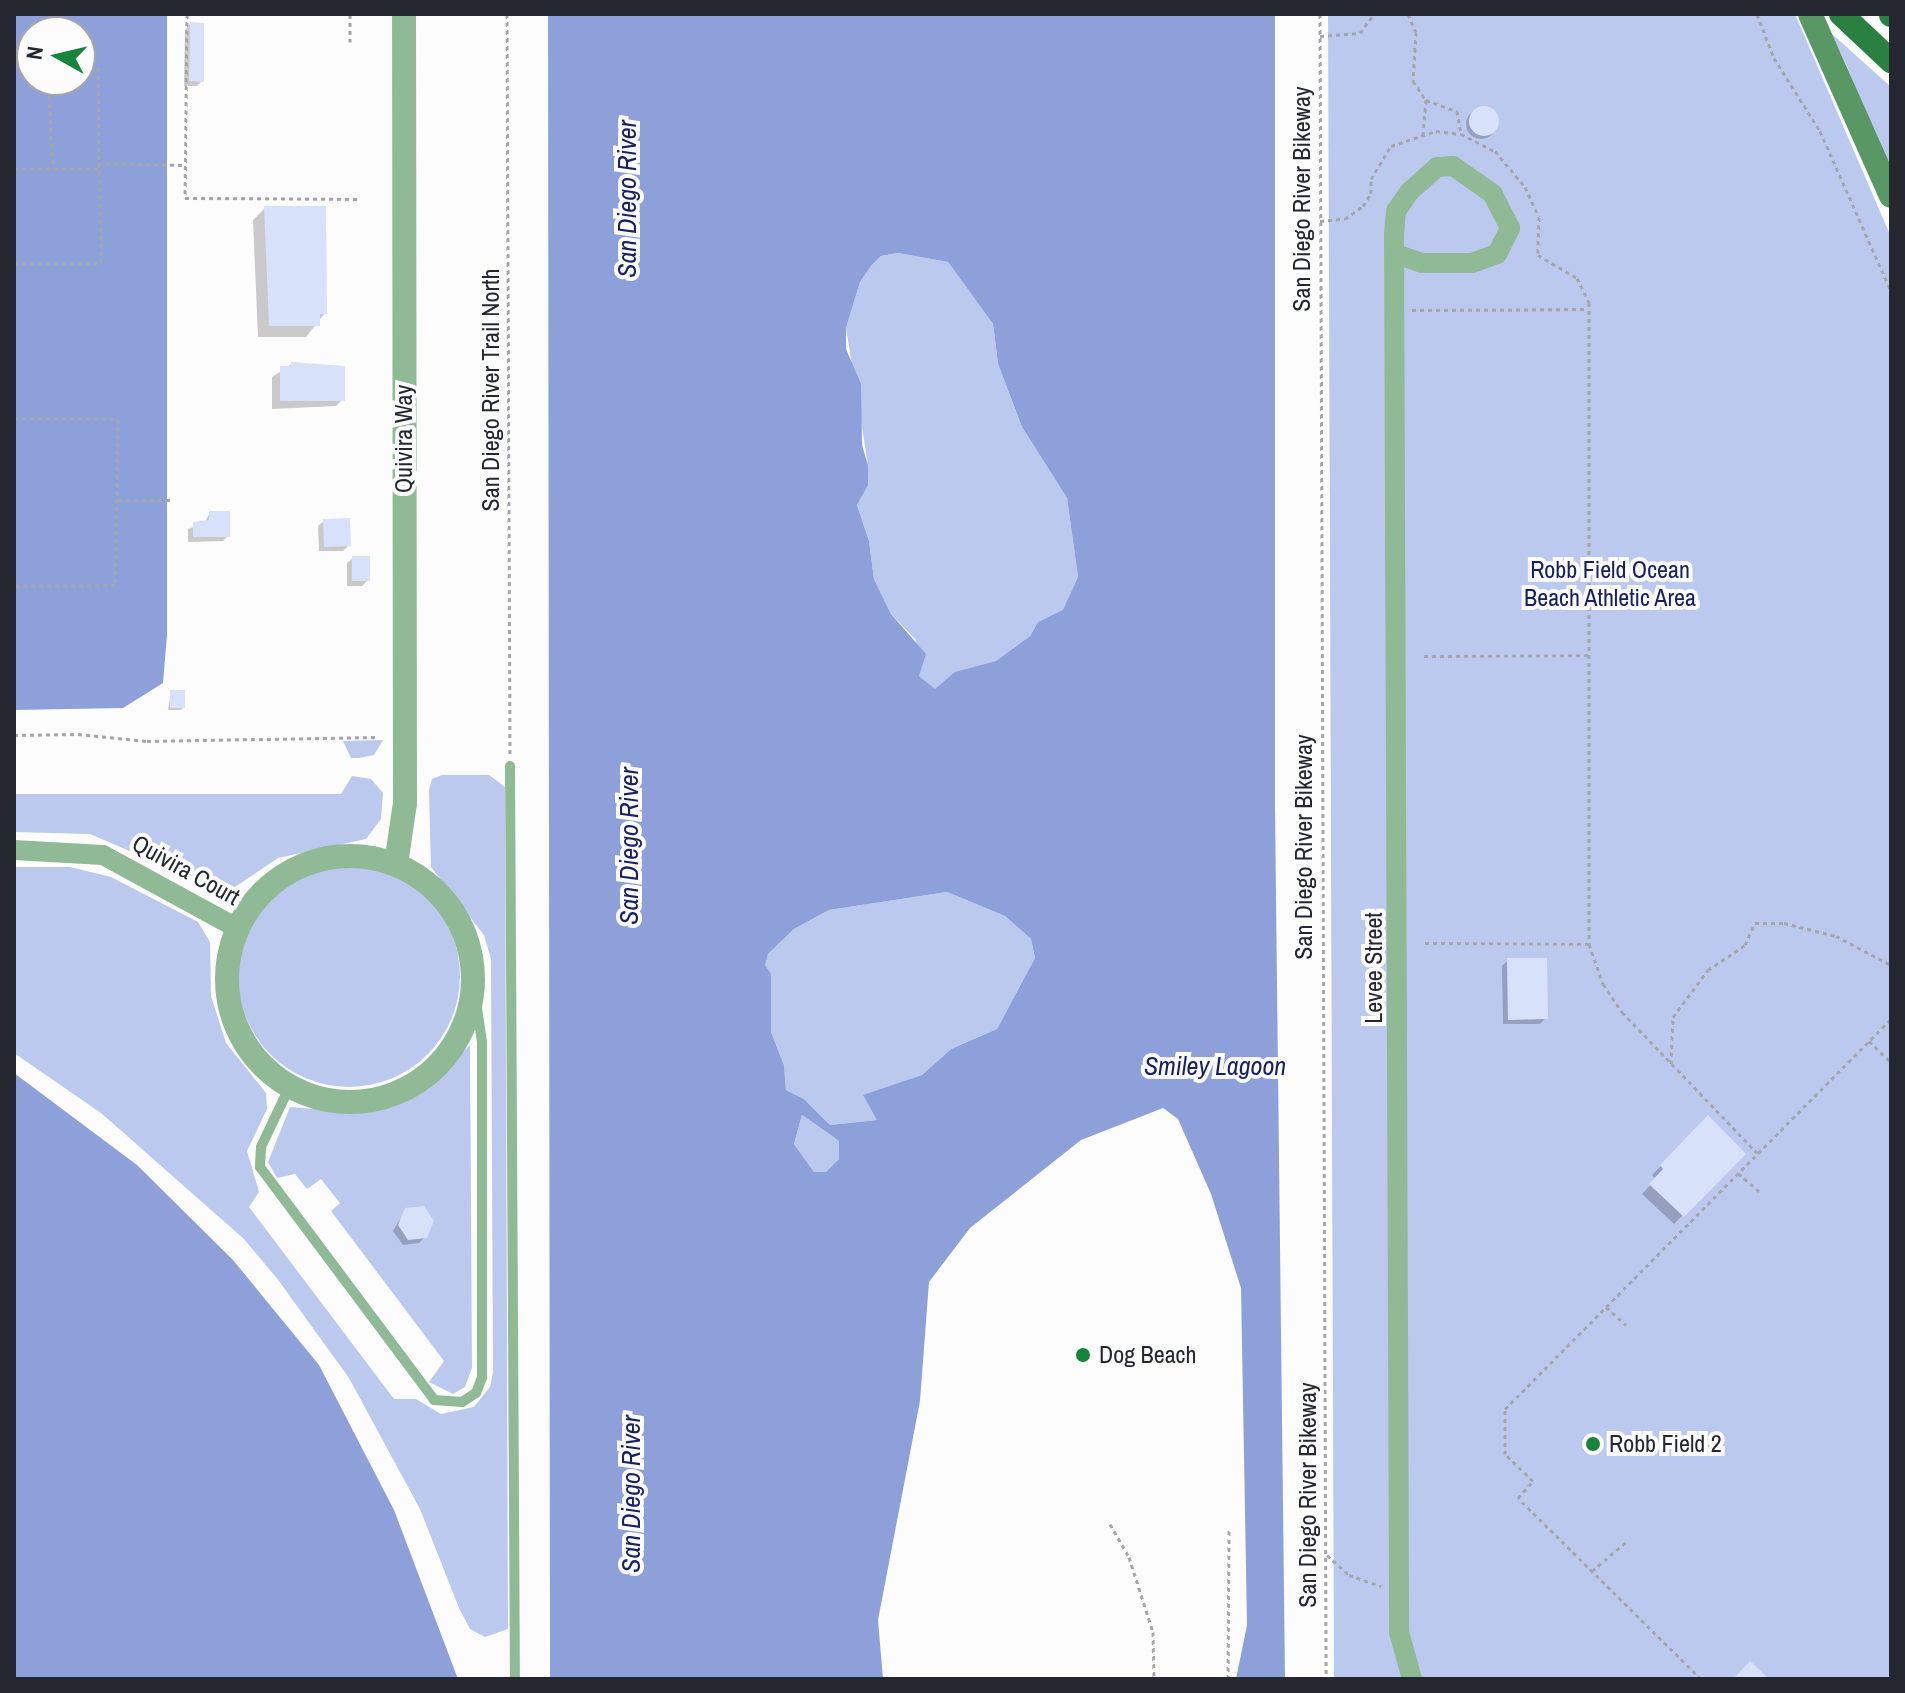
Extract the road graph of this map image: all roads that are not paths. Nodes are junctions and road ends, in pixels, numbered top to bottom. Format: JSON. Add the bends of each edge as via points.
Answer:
{"nodes":[{"id":1,"x":404,"y":14,"type":"edge"},
{"id":2,"x":1810,"y":14,"type":"edge"},
{"id":3,"x":1841,"y":14,"type":"edge"},
{"id":4,"x":1891,"y":61,"type":"edge"},
{"id":5,"x":1891,"y":196,"type":"edge"},
{"id":6,"x":1396,"y":254,"type":"junction"},
{"id":7,"x":510,"y":766,"type":"road end"},
{"id":8,"x":14,"y":850,"type":"edge"},
{"id":9,"x":396,"y":864,"type":"junction"},
{"id":10,"x":237,"y":928,"type":"junction"},
{"id":11,"x":473,"y":981,"type":"junction"},
{"id":12,"x":289,"y":1088,"type":"junction"},
{"id":13,"x":515,"y":1679,"type":"edge"},
{"id":14,"x":1412,"y":1679,"type":"edge"}],
"edges":[{"from":1,"to":9,"type":"street","name":"Quivira Way","via":[[405,803]]},
{"from":2,"to":5,"type":"main road"},
{"from":3,"to":4,"type":"main road"},
{"from":6,"to":6,"type":"street","name":"Levee Street","via":[[1422,263],[1472,263],[1497,254],[1510,228],[1503,208],[1481,182],[1453,166],[1437,167],[1396,211]]},
{"from":6,"to":14,"type":"street","name":"Levee Street","via":[[1399,1632]]},
{"from":7,"to":13,"type":"lane"},
{"from":8,"to":10,"type":"street","name":"Quivira Court","via":[[103,855]]},
{"from":9,"to":10,"type":"street","via":[[366,856],[304,864],[265,890]]},
{"from":9,"to":11,"type":"street","via":[[428,883],[453,911],[468,944]]},
{"from":10,"to":12,"type":"street","via":[[227,963],[235,1023],[260,1065]]},
{"from":11,"to":12,"type":"street","via":[[462,1028],[427,1077],[395,1095],[360,1103],[323,1100]]},
{"from":11,"to":12,"type":"lane","via":[[482,1042],[482,1377],[476,1393],[462,1402],[434,1400],[260,1167],[261,1147]]}]}
